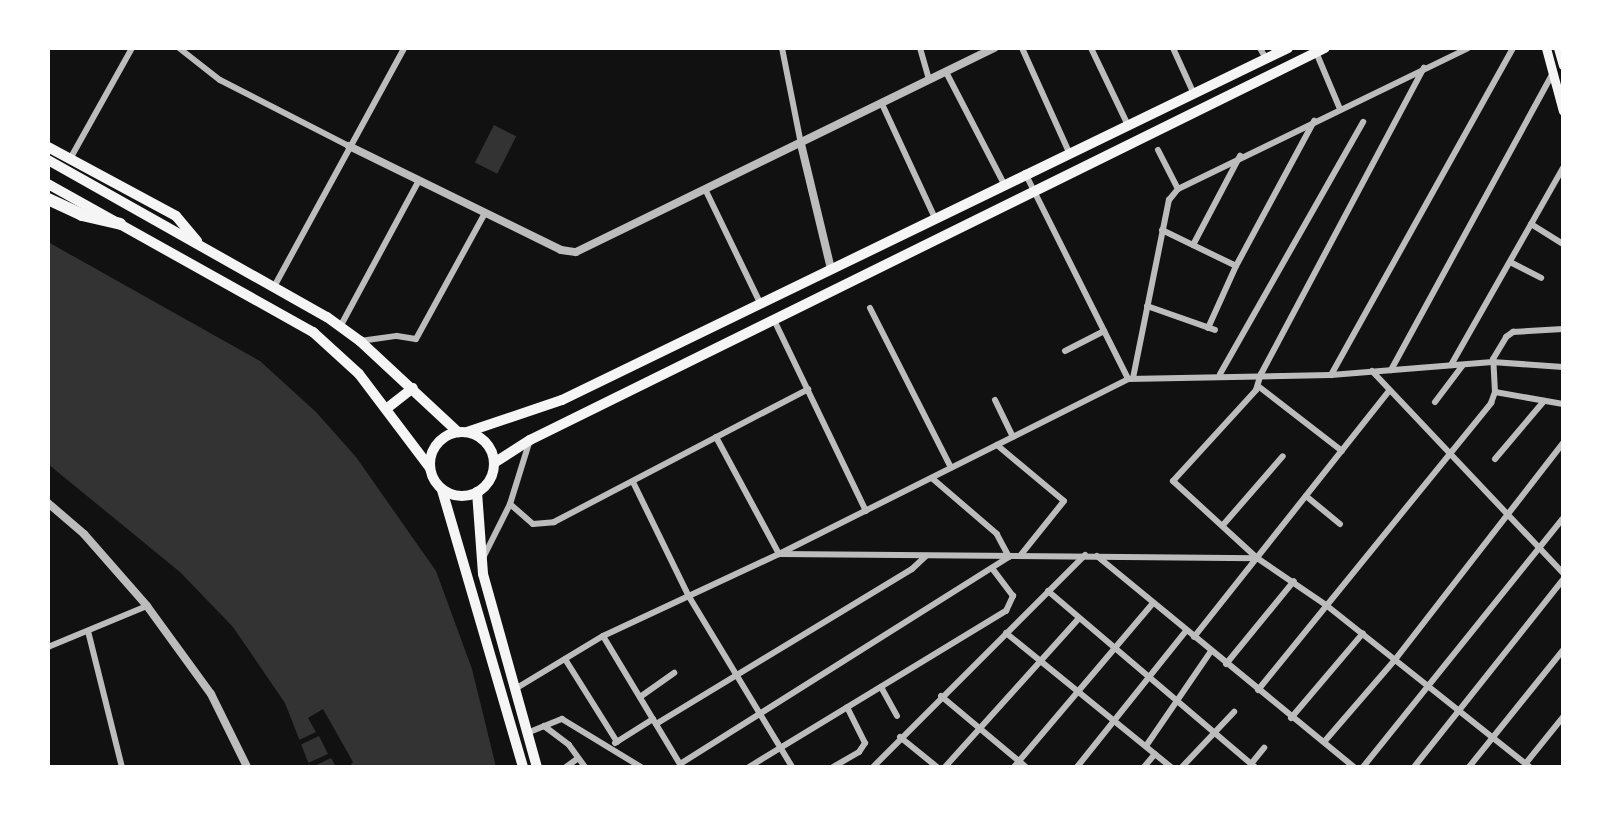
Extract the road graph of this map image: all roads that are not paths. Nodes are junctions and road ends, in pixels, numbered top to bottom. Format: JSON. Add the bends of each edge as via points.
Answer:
{"nodes":[{"id":1,"x":132,"y":48,"type":"edge"},
{"id":2,"x":178,"y":48,"type":"edge"},
{"id":3,"x":404,"y":48,"type":"edge"},
{"id":4,"x":782,"y":48,"type":"edge"},
{"id":5,"x":920,"y":48,"type":"edge"},
{"id":6,"x":995,"y":48,"type":"edge"},
{"id":7,"x":1022,"y":48,"type":"edge"},
{"id":8,"x":1091,"y":48,"type":"edge"},
{"id":9,"x":1173,"y":48,"type":"edge"},
{"id":10,"x":1260,"y":48,"type":"edge"},
{"id":11,"x":1288,"y":48,"type":"edge"},
{"id":12,"x":1468,"y":48,"type":"edge"},
{"id":13,"x":1513,"y":48,"type":"edge"},
{"id":14,"x":1546,"y":48,"type":"edge"},
{"id":15,"x":1558,"y":48,"type":"edge"},
{"id":16,"x":1320,"y":50,"type":"edge"},
{"id":17,"x":1266,"y":59,"type":"junction"},
{"id":18,"x":1563,"y":65,"type":"edge"},
{"id":19,"x":1424,"y":69,"type":"junction"},
{"id":20,"x":946,"y":72,"type":"junction"},
{"id":21,"x":1273,"y":73,"type":"junction"},
{"id":22,"x":1553,"y":73,"type":"junction"},
{"id":23,"x":929,"y":80,"type":"junction"},
{"id":24,"x":1194,"y":94,"type":"junction"},
{"id":25,"x":882,"y":104,"type":"junction"},
{"id":26,"x":1340,"y":109,"type":"junction"},
{"id":27,"x":1563,"y":111,"type":"edge"},
{"id":28,"x":1314,"y":121,"type":"junction"},
{"id":29,"x":1363,"y":122,"type":"dead end"},
{"id":30,"x":1127,"y":123,"type":"junction"},
{"id":31,"x":801,"y":144,"type":"junction"},
{"id":32,"x":349,"y":146,"type":"junction"},
{"id":33,"x":48,"y":147,"type":"edge"},
{"id":34,"x":1158,"y":150,"type":"dead end"},
{"id":35,"x":1069,"y":152,"type":"junction"},
{"id":36,"x":1240,"y":156,"type":"junction"},
{"id":37,"x":70,"y":159,"type":"junction"},
{"id":38,"x":48,"y":160,"type":"edge"},
{"id":39,"x":1563,"y":168,"type":"edge"},
{"id":40,"x":1025,"y":173,"type":"junction"},
{"id":41,"x":419,"y":180,"type":"junction"},
{"id":42,"x":48,"y":184,"type":"edge"},
{"id":43,"x":1004,"y":184,"type":"junction"},
{"id":44,"x":1178,"y":189,"type":"junction"},
{"id":45,"x":1034,"y":190,"type":"junction"},
{"id":46,"x":706,"y":191,"type":"junction"},
{"id":47,"x":48,"y":199,"type":"edge"},
{"id":48,"x":485,"y":213,"type":"junction"},
{"id":49,"x":935,"y":218,"type":"junction"},
{"id":50,"x":120,"y":224,"type":"junction"},
{"id":51,"x":1531,"y":224,"type":"junction"},
{"id":52,"x":1162,"y":230,"type":"junction"},
{"id":53,"x":198,"y":244,"type":"junction"},
{"id":54,"x":1563,"y":244,"type":"edge"},
{"id":55,"x":1193,"y":245,"type":"junction"},
{"id":56,"x":1509,"y":262,"type":"junction"},
{"id":57,"x":1236,"y":266,"type":"junction"},
{"id":58,"x":831,"y":269,"type":"junction"},
{"id":59,"x":1541,"y":278,"type":"dead end"},
{"id":60,"x":275,"y":285,"type":"junction"},
{"id":61,"x":761,"y":305,"type":"junction"},
{"id":62,"x":1147,"y":306,"type":"junction"},
{"id":63,"x":870,"y":308,"type":"dead end"},
{"id":64,"x":774,"y":320,"type":"junction"},
{"id":65,"x":340,"y":327,"type":"junction"},
{"id":66,"x":1563,"y":329,"type":"edge"},
{"id":67,"x":1104,"y":331,"type":"junction"},
{"id":68,"x":360,"y":341,"type":"junction"},
{"id":69,"x":1065,"y":351,"type":"dead end"},
{"id":70,"x":1492,"y":362,"type":"junction"},
{"id":71,"x":1463,"y":364,"type":"junction"},
{"id":72,"x":1451,"y":365,"type":"junction"},
{"id":73,"x":1563,"y":367,"type":"edge"},
{"id":74,"x":1391,"y":370,"type":"junction"},
{"id":75,"x":1372,"y":371,"type":"junction"},
{"id":76,"x":1220,"y":374,"type":"junction"},
{"id":77,"x":1261,"y":374,"type":"junction"},
{"id":78,"x":1331,"y":375,"type":"junction"},
{"id":79,"x":1130,"y":379,"type":"junction"},
{"id":80,"x":1258,"y":386,"type":"junction"},
{"id":81,"x":413,"y":388,"type":"junction"},
{"id":82,"x":808,"y":389,"type":"junction"},
{"id":83,"x":1389,"y":391,"type":"junction"},
{"id":84,"x":1495,"y":392,"type":"junction"},
{"id":85,"x":995,"y":400,"type":"dead end"},
{"id":86,"x":1544,"y":401,"type":"junction"},
{"id":87,"x":1435,"y":402,"type":"dead end"},
{"id":88,"x":1563,"y":404,"type":"edge"},
{"id":89,"x":386,"y":409,"type":"junction"},
{"id":90,"x":463,"y":432,"type":"junction"},
{"id":91,"x":717,"y":437,"type":"junction"},
{"id":92,"x":1013,"y":437,"type":"junction"},
{"id":93,"x":530,"y":440,"type":"junction"},
{"id":94,"x":1563,"y":443,"type":"edge"},
{"id":95,"x":997,"y":445,"type":"junction"},
{"id":96,"x":1342,"y":451,"type":"junction"},
{"id":97,"x":1450,"y":454,"type":"junction"},
{"id":98,"x":1283,"y":456,"type":"dead end"},
{"id":99,"x":1495,"y":459,"type":"dead end"},
{"id":100,"x":494,"y":463,"type":"junction"},
{"id":101,"x":430,"y":468,"type":"junction"},
{"id":102,"x":951,"y":468,"type":"junction"},
{"id":103,"x":932,"y":478,"type":"junction"},
{"id":104,"x":633,"y":482,"type":"junction"},
{"id":105,"x":442,"y":490,"type":"junction"},
{"id":106,"x":477,"y":492,"type":"junction"},
{"id":107,"x":1306,"y":496,"type":"junction"},
{"id":108,"x":48,"y":502,"type":"edge"},
{"id":109,"x":510,"y":504,"type":"junction"},
{"id":110,"x":866,"y":511,"type":"junction"},
{"id":111,"x":1507,"y":514,"type":"junction"},
{"id":112,"x":1563,"y":518,"type":"edge"},
{"id":113,"x":1340,"y":524,"type":"dead end"},
{"id":114,"x":1223,"y":525,"type":"junction"},
{"id":115,"x":1539,"y":548,"type":"junction"},
{"id":116,"x":779,"y":554,"type":"junction"},
{"id":117,"x":1085,"y":555,"type":"junction"},
{"id":118,"x":1096,"y":555,"type":"junction"},
{"id":119,"x":926,"y":556,"type":"junction"},
{"id":120,"x":1020,"y":556,"type":"junction"},
{"id":121,"x":1009,"y":557,"type":"junction"},
{"id":122,"x":1257,"y":558,"type":"junction"},
{"id":123,"x":482,"y":561,"type":"junction"},
{"id":124,"x":993,"y":569,"type":"junction"},
{"id":125,"x":1563,"y":573,"type":"edge"},
{"id":126,"x":1563,"y":580,"type":"edge"},
{"id":127,"x":1294,"y":581,"type":"junction"},
{"id":128,"x":1048,"y":591,"type":"junction"},
{"id":129,"x":688,"y":595,"type":"junction"},
{"id":130,"x":1153,"y":603,"type":"junction"},
{"id":131,"x":1326,"y":605,"type":"junction"},
{"id":132,"x":147,"y":606,"type":"junction"},
{"id":133,"x":1079,"y":618,"type":"junction"},
{"id":134,"x":88,"y":631,"type":"junction"},
{"id":135,"x":1186,"y":631,"type":"junction"},
{"id":136,"x":1006,"y":633,"type":"junction"},
{"id":137,"x":1363,"y":633,"type":"junction"},
{"id":138,"x":603,"y":636,"type":"junction"},
{"id":139,"x":1194,"y":637,"type":"junction"},
{"id":140,"x":48,"y":647,"type":"edge"},
{"id":141,"x":1114,"y":647,"type":"junction"},
{"id":142,"x":1563,"y":650,"type":"edge"},
{"id":143,"x":1211,"y":651,"type":"junction"},
{"id":144,"x":565,"y":659,"type":"junction"},
{"id":145,"x":1041,"y":661,"type":"junction"},
{"id":146,"x":1394,"y":661,"type":"junction"},
{"id":147,"x":1226,"y":664,"type":"junction"},
{"id":148,"x":674,"y":673,"type":"dead end"},
{"id":149,"x":735,"y":674,"type":"junction"},
{"id":150,"x":1149,"y":677,"type":"junction"},
{"id":151,"x":1428,"y":685,"type":"junction"},
{"id":152,"x":881,"y":687,"type":"junction"},
{"id":153,"x":514,"y":689,"type":"junction"},
{"id":154,"x":1258,"y":690,"type":"junction"},
{"id":155,"x":1078,"y":692,"type":"junction"},
{"id":156,"x":941,"y":696,"type":"junction"},
{"id":157,"x":640,"y":697,"type":"junction"},
{"id":158,"x":1179,"y":702,"type":"junction"},
{"id":159,"x":848,"y":707,"type":"junction"},
{"id":160,"x":1459,"y":710,"type":"junction"},
{"id":161,"x":1234,"y":712,"type":"dead end"},
{"id":162,"x":760,"y":714,"type":"junction"},
{"id":163,"x":897,"y":716,"type":"dead end"},
{"id":164,"x":1563,"y":717,"type":"edge"},
{"id":165,"x":1291,"y":718,"type":"junction"},
{"id":166,"x":654,"y":721,"type":"junction"},
{"id":167,"x":1114,"y":721,"type":"junction"},
{"id":168,"x":544,"y":726,"type":"junction"},
{"id":169,"x":980,"y":728,"type":"junction"},
{"id":170,"x":1215,"y":732,"type":"junction"},
{"id":171,"x":527,"y":733,"type":"junction"},
{"id":172,"x":900,"y":737,"type":"junction"},
{"id":173,"x":1493,"y":737,"type":"junction"},
{"id":174,"x":618,"y":741,"type":"junction"},
{"id":175,"x":1324,"y":742,"type":"junction"},
{"id":176,"x":610,"y":746,"type":"junction"},
{"id":177,"x":1146,"y":746,"type":"junction"},
{"id":178,"x":781,"y":748,"type":"junction"},
{"id":179,"x":1264,"y":748,"type":"dead end"},
{"id":180,"x":1155,"y":754,"type":"junction"},
{"id":181,"x":577,"y":759,"type":"junction"},
{"id":182,"x":1017,"y":764,"type":"edge"},
{"id":183,"x":681,"y":765,"type":"edge"},
{"id":184,"x":1528,"y":765,"type":"edge"},
{"id":185,"x":877,"y":766,"type":"edge"},
{"id":186,"x":1253,"y":766,"type":"edge"},
{"id":187,"x":122,"y":767,"type":"edge"},
{"id":188,"x":247,"y":767,"type":"edge"},
{"id":189,"x":523,"y":767,"type":"edge"},
{"id":190,"x":537,"y":767,"type":"edge"},
{"id":191,"x":566,"y":767,"type":"edge"},
{"id":192,"x":585,"y":767,"type":"edge"},
{"id":193,"x":641,"y":767,"type":"edge"},
{"id":194,"x":749,"y":767,"type":"edge"},
{"id":195,"x":792,"y":767,"type":"edge"},
{"id":196,"x":833,"y":767,"type":"edge"},
{"id":197,"x":937,"y":767,"type":"edge"},
{"id":198,"x":945,"y":767,"type":"edge"},
{"id":199,"x":1026,"y":767,"type":"edge"},
{"id":200,"x":1077,"y":767,"type":"edge"},
{"id":201,"x":1144,"y":767,"type":"edge"},
{"id":202,"x":1171,"y":767,"type":"edge"},
{"id":203,"x":1182,"y":767,"type":"edge"},
{"id":204,"x":1354,"y":767,"type":"edge"},
{"id":205,"x":1362,"y":767,"type":"edge"},
{"id":206,"x":1414,"y":767,"type":"edge"},
{"id":207,"x":1470,"y":767,"type":"edge"}],
"edges":[{"from":1,"to":37,"type":"street"},
{"from":2,"to":32,"type":"street","via":[[220,80]]},
{"from":3,"to":32,"type":"street"},
{"from":4,"to":31,"type":"street"},
{"from":5,"to":23,"type":"street"},
{"from":6,"to":20,"type":"street"},
{"from":7,"to":35,"type":"street"},
{"from":8,"to":30,"type":"street"},
{"from":9,"to":24,"type":"street"},
{"from":10,"to":17,"type":"street"},
{"from":11,"to":17,"type":"main road"},
{"from":12,"to":19,"type":"street"},
{"from":13,"to":78,"type":"street"},
{"from":14,"to":22,"type":"main road"},
{"from":15,"to":18,"type":"main road"},
{"from":16,"to":21,"type":"main road"},
{"from":16,"to":26,"type":"street"},
{"from":17,"to":21,"type":"main road"},
{"from":17,"to":24,"type":"main road"},
{"from":19,"to":26,"type":"street"},
{"from":19,"to":77,"type":"street"},
{"from":20,"to":23,"type":"street"},
{"from":20,"to":43,"type":"street"},
{"from":21,"to":45,"type":"main road"},
{"from":22,"to":27,"type":"main road"},
{"from":22,"to":74,"type":"street"},
{"from":23,"to":25,"type":"street"},
{"from":24,"to":30,"type":"main road"},
{"from":25,"to":31,"type":"street"},
{"from":25,"to":49,"type":"street"},
{"from":26,"to":28,"type":"street"},
{"from":28,"to":36,"type":"street"},
{"from":28,"to":57,"type":"street"},
{"from":29,"to":76,"type":"street"},
{"from":30,"to":35,"type":"main road"},
{"from":31,"to":46,"type":"street"},
{"from":31,"to":58,"type":"street"},
{"from":32,"to":41,"type":"street"},
{"from":32,"to":60,"type":"street"},
{"from":33,"to":37,"type":"main road"},
{"from":34,"to":44,"type":"street"},
{"from":35,"to":40,"type":"main road"},
{"from":36,"to":44,"type":"street"},
{"from":36,"to":55,"type":"street"},
{"from":37,"to":53,"type":"main road","via":[[176,216]]},
{"from":38,"to":53,"type":"main road"},
{"from":39,"to":51,"type":"street"},
{"from":40,"to":43,"type":"main road"},
{"from":40,"to":45,"type":"street"},
{"from":41,"to":48,"type":"street"},
{"from":41,"to":65,"type":"street"},
{"from":42,"to":50,"type":"main road"},
{"from":43,"to":49,"type":"main road"},
{"from":44,"to":52,"type":"street","via":[[1168,200]]},
{"from":45,"to":64,"type":"main road"},
{"from":45,"to":67,"type":"street"},
{"from":46,"to":48,"type":"street","via":[[576,252],[561,250]]},
{"from":46,"to":61,"type":"street"},
{"from":47,"to":50,"type":"highway","via":[[82,215]]},
{"from":48,"to":68,"type":"street","via":[[416,339],[388,336]]},
{"from":49,"to":58,"type":"main road"},
{"from":50,"to":89,"type":"main road","via":[[313,332],[359,374]]},
{"from":51,"to":54,"type":"street"},
{"from":51,"to":56,"type":"street"},
{"from":52,"to":55,"type":"street"},
{"from":52,"to":62,"type":"street"},
{"from":53,"to":60,"type":"main road"},
{"from":55,"to":57,"type":"street"},
{"from":56,"to":59,"type":"street"},
{"from":56,"to":72,"type":"street"},
{"from":57,"to":62,"type":"street","via":[[1212,329]]},
{"from":58,"to":61,"type":"main road"},
{"from":60,"to":65,"type":"main road"},
{"from":61,"to":90,"type":"main road","via":[[562,400]]},
{"from":62,"to":79,"type":"street"},
{"from":63,"to":102,"type":"street"},
{"from":64,"to":82,"type":"street"},
{"from":64,"to":93,"type":"main road"},
{"from":65,"to":68,"type":"main road"},
{"from":66,"to":70,"type":"street","via":[[1513,332]]},
{"from":67,"to":69,"type":"street"},
{"from":67,"to":79,"type":"street"},
{"from":68,"to":81,"type":"main road"},
{"from":70,"to":71,"type":"street"},
{"from":70,"to":73,"type":"street"},
{"from":70,"to":84,"type":"street"},
{"from":71,"to":72,"type":"street"},
{"from":71,"to":87,"type":"street"},
{"from":72,"to":74,"type":"street"},
{"from":74,"to":75,"type":"street"},
{"from":75,"to":78,"type":"street"},
{"from":75,"to":83,"type":"street"},
{"from":76,"to":77,"type":"street"},
{"from":76,"to":79,"type":"street"},
{"from":77,"to":78,"type":"street"},
{"from":77,"to":80,"type":"street"},
{"from":79,"to":92,"type":"street"},
{"from":80,"to":96,"type":"street"},
{"from":80,"to":114,"type":"street","via":[[1173,481]]},
{"from":81,"to":89,"type":"main road"},
{"from":81,"to":90,"type":"main road"},
{"from":82,"to":91,"type":"street"},
{"from":82,"to":110,"type":"street"},
{"from":83,"to":96,"type":"street"},
{"from":83,"to":97,"type":"street"},
{"from":84,"to":86,"type":"street"},
{"from":84,"to":97,"type":"street"},
{"from":85,"to":92,"type":"street"},
{"from":86,"to":88,"type":"street"},
{"from":86,"to":99,"type":"street"},
{"from":89,"to":101,"type":"main road"},
{"from":90,"to":100,"type":"main road","via":[[486,443]]},
{"from":90,"to":101,"type":"main road","via":[[440,441],[430,458]]},
{"from":91,"to":104,"type":"street"},
{"from":91,"to":116,"type":"street"},
{"from":92,"to":95,"type":"street"},
{"from":93,"to":100,"type":"main road"},
{"from":93,"to":109,"type":"street"},
{"from":94,"to":111,"type":"street"},
{"from":95,"to":102,"type":"street"},
{"from":95,"to":120,"type":"street","via":[[1064,502]]},
{"from":96,"to":107,"type":"street"},
{"from":97,"to":111,"type":"street"},
{"from":97,"to":131,"type":"street"},
{"from":98,"to":114,"type":"street"},
{"from":100,"to":106,"type":"main road","via":[[492,474]]},
{"from":101,"to":105,"type":"main road"},
{"from":102,"to":103,"type":"street"},
{"from":103,"to":110,"type":"street"},
{"from":103,"to":121,"type":"street","via":[[997,534]]},
{"from":104,"to":109,"type":"street","via":[[543,525],[533,524]]},
{"from":104,"to":129,"type":"street"},
{"from":105,"to":106,"type":"main road","via":[[459,496]]},
{"from":105,"to":189,"type":"main road"},
{"from":106,"to":123,"type":"main road"},
{"from":107,"to":113,"type":"street"},
{"from":107,"to":122,"type":"street"},
{"from":108,"to":132,"type":"street","via":[[84,534]]},
{"from":109,"to":123,"type":"street"},
{"from":110,"to":116,"type":"street"},
{"from":111,"to":115,"type":"street"},
{"from":111,"to":146,"type":"street"},
{"from":112,"to":115,"type":"street"},
{"from":114,"to":122,"type":"street"},
{"from":115,"to":125,"type":"street"},
{"from":115,"to":151,"type":"street"},
{"from":116,"to":119,"type":"street"},
{"from":116,"to":129,"type":"street"},
{"from":117,"to":118,"type":"street"},
{"from":117,"to":120,"type":"street"},
{"from":117,"to":128,"type":"street"},
{"from":118,"to":122,"type":"street"},
{"from":118,"to":130,"type":"street"},
{"from":119,"to":121,"type":"street"},
{"from":119,"to":149,"type":"street","via":[[912,569]]},
{"from":120,"to":121,"type":"street"},
{"from":121,"to":124,"type":"street"},
{"from":122,"to":127,"type":"street"},
{"from":122,"to":139,"type":"street"},
{"from":123,"to":153,"type":"main road"},
{"from":124,"to":152,"type":"street","via":[[1012,596],[1011,607]]},
{"from":124,"to":162,"type":"street"},
{"from":126,"to":160,"type":"street"},
{"from":127,"to":131,"type":"street"},
{"from":127,"to":147,"type":"street"},
{"from":128,"to":133,"type":"street"},
{"from":128,"to":136,"type":"street"},
{"from":129,"to":138,"type":"street"},
{"from":129,"to":149,"type":"street"},
{"from":130,"to":135,"type":"street"},
{"from":130,"to":141,"type":"street"},
{"from":131,"to":137,"type":"street"},
{"from":131,"to":154,"type":"street"},
{"from":132,"to":134,"type":"street"},
{"from":132,"to":188,"type":"street","via":[[211,694]]},
{"from":133,"to":141,"type":"street"},
{"from":133,"to":145,"type":"street"},
{"from":134,"to":140,"type":"street"},
{"from":134,"to":187,"type":"street"},
{"from":135,"to":139,"type":"street"},
{"from":135,"to":150,"type":"street"},
{"from":136,"to":145,"type":"street"},
{"from":136,"to":156,"type":"street"},
{"from":137,"to":146,"type":"street"},
{"from":137,"to":165,"type":"street"},
{"from":138,"to":144,"type":"street"},
{"from":138,"to":157,"type":"street"},
{"from":139,"to":143,"type":"street"},
{"from":141,"to":150,"type":"street"},
{"from":141,"to":155,"type":"street"},
{"from":142,"to":173,"type":"street"},
{"from":143,"to":147,"type":"street"},
{"from":143,"to":158,"type":"street"},
{"from":144,"to":153,"type":"street"},
{"from":144,"to":174,"type":"street"},
{"from":145,"to":155,"type":"street"},
{"from":145,"to":169,"type":"street"},
{"from":146,"to":151,"type":"street"},
{"from":146,"to":175,"type":"street"},
{"from":147,"to":154,"type":"street"},
{"from":148,"to":157,"type":"street"},
{"from":149,"to":162,"type":"street"},
{"from":149,"to":166,"type":"street"},
{"from":150,"to":158,"type":"street"},
{"from":150,"to":167,"type":"street"},
{"from":151,"to":160,"type":"street"},
{"from":151,"to":205,"type":"street"},
{"from":152,"to":159,"type":"street"},
{"from":152,"to":163,"type":"street"},
{"from":153,"to":171,"type":"main road"},
{"from":154,"to":165,"type":"street"},
{"from":155,"to":167,"type":"street"},
{"from":155,"to":182,"type":"street"},
{"from":156,"to":169,"type":"street"},
{"from":156,"to":172,"type":"street"},
{"from":157,"to":166,"type":"street"},
{"from":158,"to":170,"type":"street"},
{"from":158,"to":177,"type":"street"},
{"from":159,"to":178,"type":"street"},
{"from":159,"to":196,"type":"street","via":[[865,743],[859,752]]},
{"from":160,"to":173,"type":"street"},
{"from":160,"to":206,"type":"street"},
{"from":161,"to":170,"type":"street"},
{"from":162,"to":178,"type":"street"},
{"from":162,"to":183,"type":"street"},
{"from":164,"to":184,"type":"street"},
{"from":165,"to":175,"type":"street"},
{"from":166,"to":174,"type":"street"},
{"from":166,"to":183,"type":"street"},
{"from":167,"to":177,"type":"street"},
{"from":167,"to":200,"type":"street"},
{"from":168,"to":171,"type":"street"},
{"from":168,"to":176,"type":"street","via":[[562,719]]},
{"from":168,"to":181,"type":"street","via":[[569,745]]},
{"from":169,"to":182,"type":"street"},
{"from":169,"to":198,"type":"street"},
{"from":170,"to":186,"type":"street"},
{"from":170,"to":203,"type":"street"},
{"from":171,"to":190,"type":"main road"},
{"from":172,"to":185,"type":"street"},
{"from":172,"to":197,"type":"street"},
{"from":173,"to":184,"type":"street"},
{"from":173,"to":207,"type":"street"},
{"from":174,"to":176,"type":"street"},
{"from":175,"to":204,"type":"street"},
{"from":176,"to":193,"type":"street"},
{"from":177,"to":180,"type":"street"},
{"from":178,"to":194,"type":"street"},
{"from":178,"to":195,"type":"street"},
{"from":179,"to":186,"type":"street"},
{"from":180,"to":201,"type":"street"},
{"from":180,"to":202,"type":"street"},
{"from":181,"to":191,"type":"street"},
{"from":181,"to":192,"type":"street"},
{"from":182,"to":199,"type":"street"}]}
